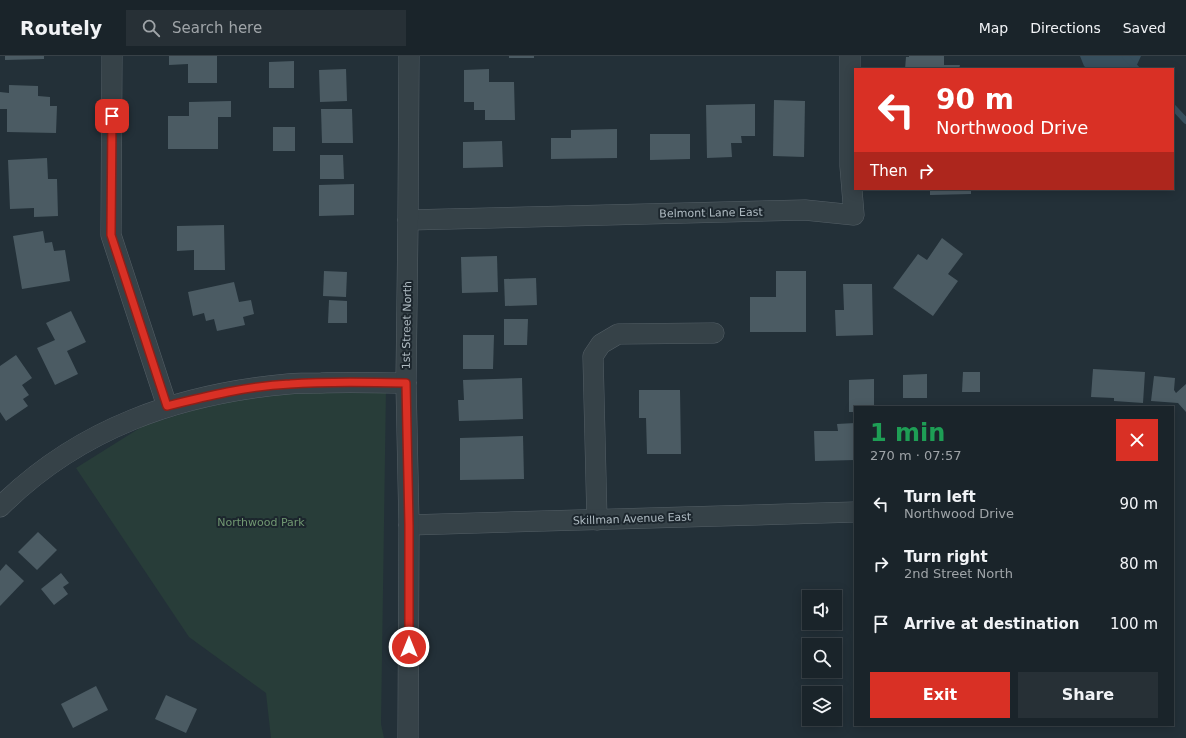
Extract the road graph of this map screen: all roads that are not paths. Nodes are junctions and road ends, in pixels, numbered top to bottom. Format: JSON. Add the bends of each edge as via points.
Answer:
{"nodes":[{"id":1,"x":112,"y":56,"type":"edge"},
{"id":2,"x":409,"y":56,"type":"edge"},
{"id":3,"x":850,"y":56,"type":"edge"},
{"id":4,"x":408,"y":220,"type":"junction"},
{"id":5,"x":714,"y":333,"type":"dead end"},
{"id":6,"x":406,"y":383,"type":"junction"},
{"id":7,"x":167,"y":406,"type":"junction"},
{"id":8,"x":0,"y":507,"type":"edge"},
{"id":9,"x":854,"y":512,"type":"edge"},
{"id":10,"x":597,"y":520,"type":"junction"},
{"id":11,"x":409,"y":525,"type":"junction"},
{"id":12,"x":408,"y":738,"type":"edge"}],
"edges":[{"from":1,"to":7,"type":"street","via":[[111,235]]},
{"from":2,"to":4,"type":"street","name":"1st Street North"},
{"from":3,"to":4,"type":"street","name":"Belmont Lane East","via":[[850,166],[854,215],[806,210]]},
{"from":4,"to":6,"type":"street","name":"1st Street North"},
{"from":5,"to":10,"type":"street","via":[[618,334],[601,344],[593,356]]},
{"from":6,"to":7,"type":"street","via":[[289,384],[222,393]]},
{"from":6,"to":11,"type":"street","name":"1st Street North"},
{"from":7,"to":8,"type":"street","via":[[94,437],[50,464]]},
{"from":9,"to":10,"type":"street","name":"Skillman Avenue East"},
{"from":10,"to":11,"type":"street","name":"Skillman Avenue East"},
{"from":11,"to":12,"type":"street","name":"1st Street North"}]}
